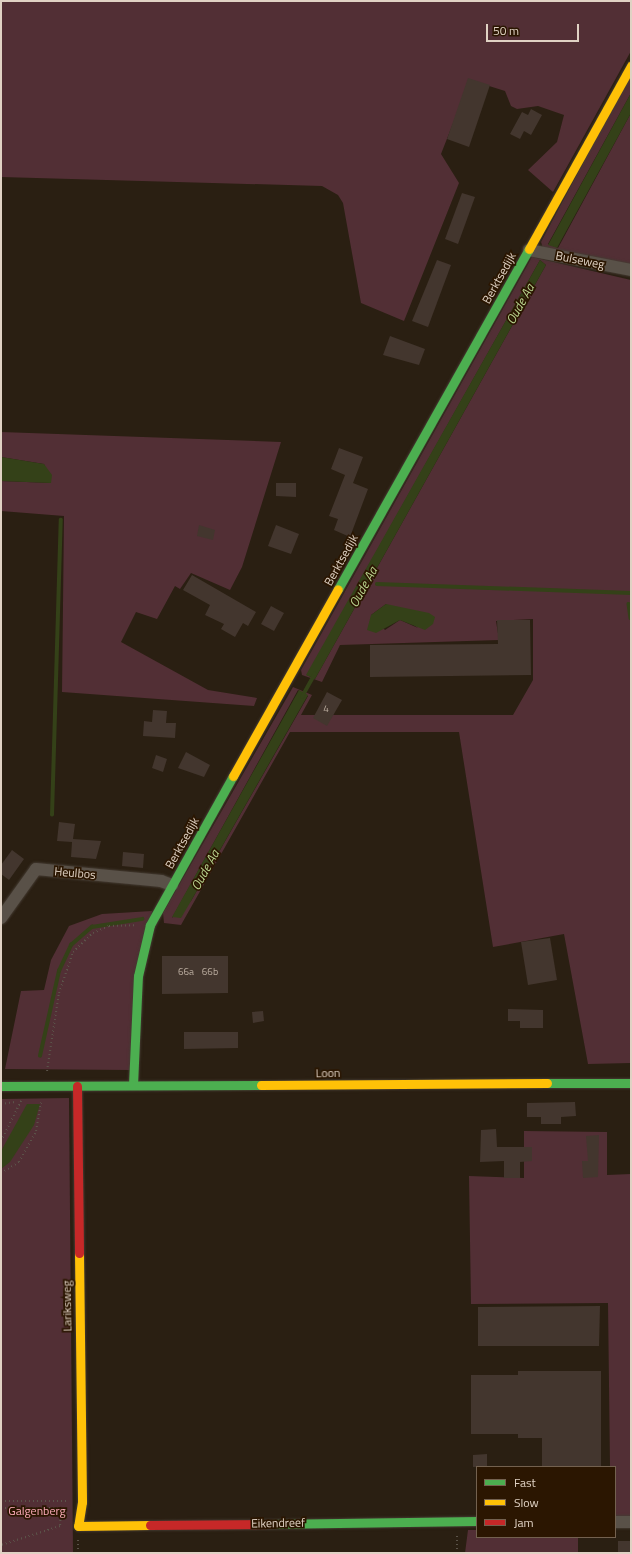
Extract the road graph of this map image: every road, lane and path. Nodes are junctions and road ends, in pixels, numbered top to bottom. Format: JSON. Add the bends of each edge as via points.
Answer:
{"nodes":[{"id":1,"x":631,"y":66,"type":"edge"},
{"id":2,"x":529,"y":250,"type":"junction"},
{"id":3,"x":631,"y":270,"type":"edge"},
{"id":4,"x":172,"y":885,"type":"junction"},
{"id":5,"x":1,"y":918,"type":"edge"},
{"id":6,"x":150,"y":925,"type":"junction"},
{"id":7,"x":46,"y":1074,"type":"dead end"},
{"id":8,"x":631,"y":1083,"type":"edge"},
{"id":9,"x":133,"y":1085,"type":"junction"},
{"id":10,"x":1,"y":1086,"type":"edge"},
{"id":11,"x":24,"y":1086,"type":"junction"},
{"id":12,"x":77,"y":1086,"type":"junction"},
{"id":13,"x":21,"y":1101,"type":"junction"},
{"id":14,"x":28,"y":1101,"type":"dead end"},
{"id":15,"x":36,"y":1102,"type":"dead end"},
{"id":16,"x":1,"y":1104,"type":"edge"},
{"id":17,"x":1,"y":1141,"type":"edge"},
{"id":18,"x":1,"y":1173,"type":"edge"},
{"id":19,"x":1,"y":1501,"type":"edge"},
{"id":20,"x":82,"y":1502,"type":"junction"},
{"id":21,"x":1,"y":1508,"type":"edge"},
{"id":22,"x":476,"y":1522,"type":"edge"},
{"id":23,"x":616,"y":1522,"type":"edge"},
{"id":24,"x":631,"y":1522,"type":"edge"},
{"id":25,"x":78,"y":1526,"type":"joint"},
{"id":26,"x":1,"y":1545,"type":"edge"}],
"edges":[{"from":1,"to":2,"type":"street","name":"Berktsedijk"},
{"from":2,"to":3,"type":"street","name":"Bulseweg"},
{"from":2,"to":4,"type":"street","name":"Berktsedijk"},
{"from":4,"to":5,"type":"street","name":"Heulbos","via":[[162,881],[36,869]]},
{"from":4,"to":6,"type":"street","name":"Berktsedijk"},
{"from":6,"to":7,"type":"path","via":[[109,926],[82,941],[73,952],[58,993]]},
{"from":6,"to":9,"type":"street","name":"Berktsedijk","via":[[138,976]]},
{"from":8,"to":9,"type":"street","name":"Loon"},
{"from":9,"to":12,"type":"street","name":"Loon"},
{"from":10,"to":11,"type":"street","name":"Loon"},
{"from":11,"to":12,"type":"street","name":"Loon"},
{"from":11,"to":13,"type":"path"},
{"from":12,"to":20,"type":"street","name":"Lariksweg"},
{"from":13,"to":14,"type":"path"},
{"from":13,"to":16,"type":"path"},
{"from":13,"to":17,"type":"path"},
{"from":15,"to":18,"type":"path","via":[[43,1102],[36,1132],[19,1162]]},
{"from":19,"to":20,"type":"path"},
{"from":20,"to":25,"type":"street","name":"Lariksweg"},
{"from":21,"to":26,"type":"path","via":[[61,1508],[60,1526]]},
{"from":22,"to":25,"type":"street","name":"Eikendreef"},
{"from":23,"to":24,"type":"street"}]}
